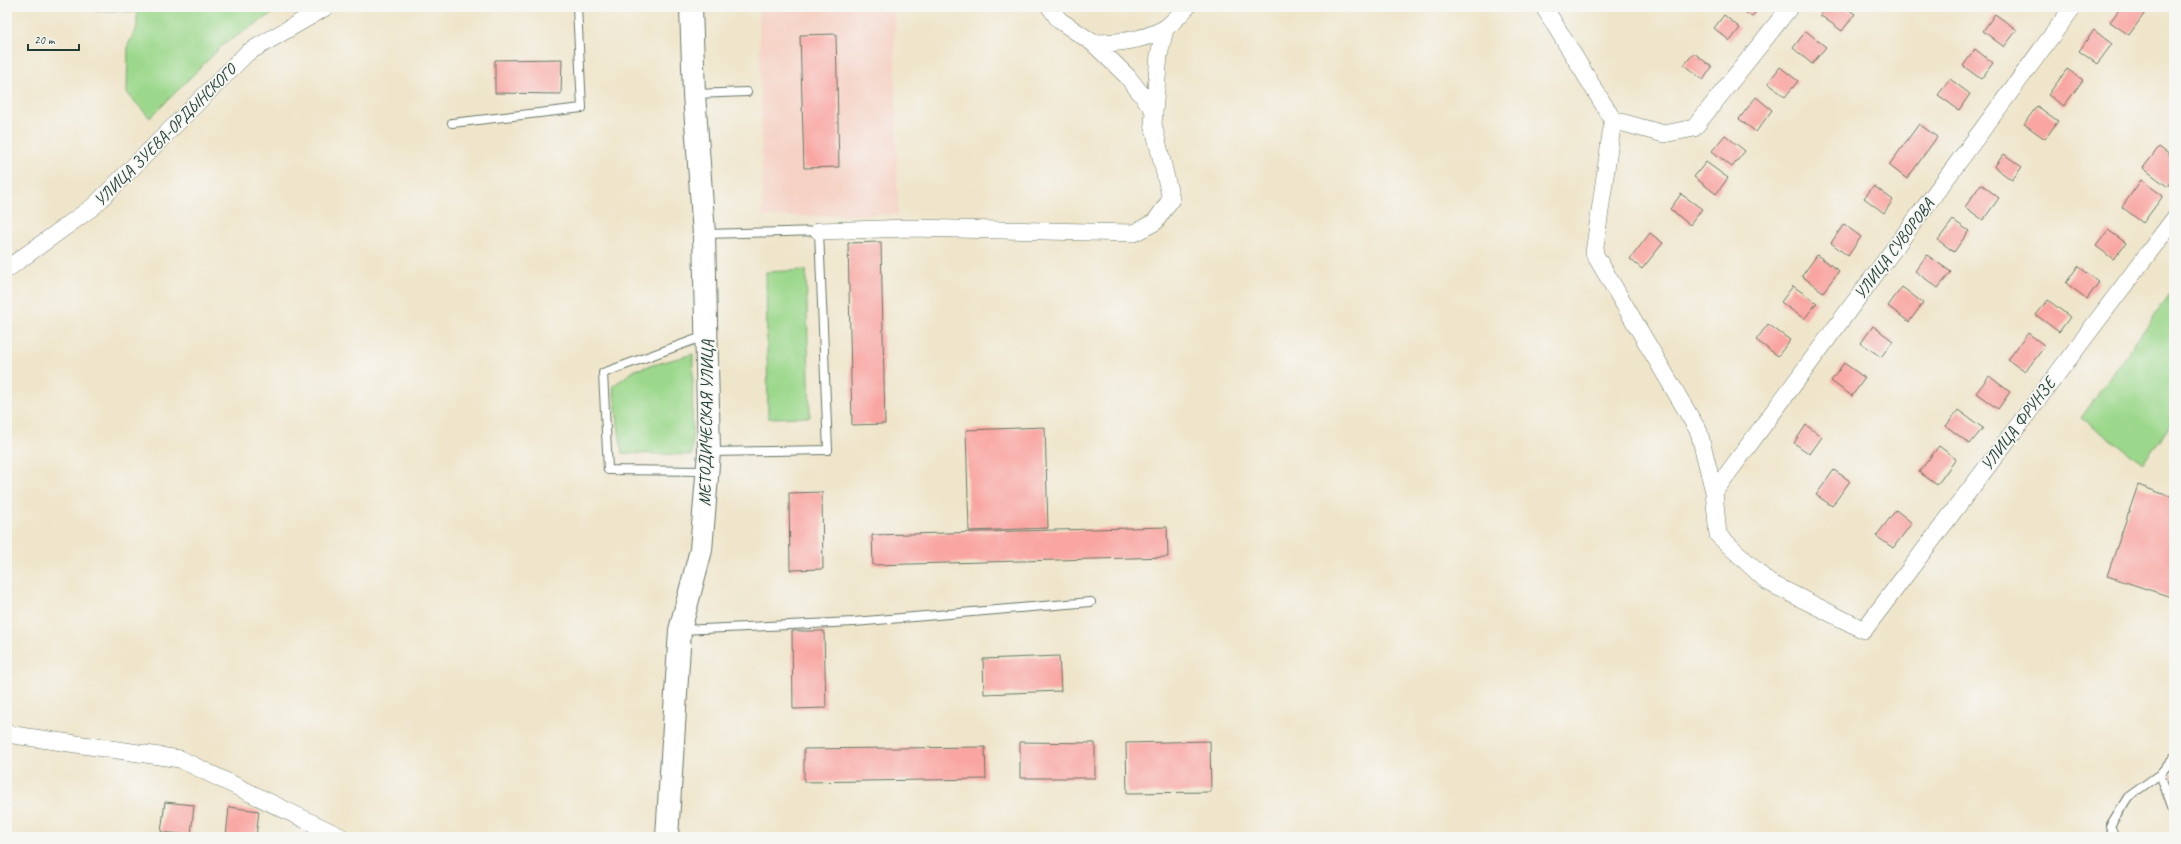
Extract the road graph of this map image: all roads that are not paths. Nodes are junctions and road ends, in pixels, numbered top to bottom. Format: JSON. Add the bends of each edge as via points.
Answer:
{"nodes":[{"id":1,"x":326,"y":7,"type":"edge"},
{"id":2,"x":576,"y":7,"type":"edge"},
{"id":3,"x":691,"y":7,"type":"edge"},
{"id":4,"x":1050,"y":7,"type":"edge"},
{"id":5,"x":1187,"y":7,"type":"edge"},
{"id":6,"x":1544,"y":7,"type":"edge"},
{"id":7,"x":1790,"y":7,"type":"edge"},
{"id":8,"x":2073,"y":7,"type":"edge"},
{"id":9,"x":1165,"y":29,"type":"junction"},
{"id":10,"x":1093,"y":43,"type":"junction"},
{"id":11,"x":747,"y":92,"type":"dead end"},
{"id":12,"x":694,"y":94,"type":"junction"},
{"id":13,"x":1153,"y":109,"type":"junction"},
{"id":14,"x":1613,"y":120,"type":"junction"},
{"id":15,"x":452,"y":123,"type":"dead end"},
{"id":16,"x":2174,"y":219,"type":"edge"},
{"id":17,"x":819,"y":231,"type":"junction"},
{"id":18,"x":704,"y":234,"type":"junction"},
{"id":19,"x":7,"y":269,"type":"edge"},
{"id":20,"x":708,"y":335,"type":"junction"},
{"id":21,"x":709,"y":461,"type":"junction"},
{"id":22,"x":1714,"y":492,"type":"junction"},
{"id":23,"x":1091,"y":602,"type":"dead end"},
{"id":24,"x":680,"y":630,"type":"junction"},
{"id":25,"x":7,"y":734,"type":"edge"},
{"id":26,"x":2174,"y":757,"type":"edge"},
{"id":27,"x":2160,"y":774,"type":"junction"},
{"id":28,"x":2174,"y":813,"type":"edge"},
{"id":29,"x":341,"y":837,"type":"edge"},
{"id":30,"x":667,"y":837,"type":"edge"},
{"id":31,"x":2115,"y":837,"type":"edge"}],
"edges":[{"from":1,"to":19,"type":"street","name":"УЛИЦА ЗУЕВА-ОРДЫНСКОГО","via":[[247,53],[94,206]]},
{"from":2,"to":15,"type":"lane","via":[[582,108]]},
{"from":3,"to":12,"type":"main road","name":"МЕТОДИЧЕСКАЯ УЛИЦА"},
{"from":4,"to":10,"type":"street","via":[[1059,20]]},
{"from":5,"to":9,"type":"street"},
{"from":6,"to":14,"type":"street"},
{"from":7,"to":14,"type":"street","via":[[1694,128],[1664,134]]},
{"from":8,"to":22,"type":"street","name":"УЛИЦА СУВОРОВА"},
{"from":9,"to":10,"type":"street","via":[[1139,39]]},
{"from":9,"to":13,"type":"street","via":[[1159,54]]},
{"from":10,"to":13,"type":"street","via":[[1127,76]]},
{"from":11,"to":12,"type":"lane"},
{"from":12,"to":18,"type":"main road","name":"МЕТОДИЧЕСКАЯ УЛИЦА"},
{"from":13,"to":17,"type":"street","via":[[1152,124],[1171,199],[1155,222],[1134,233],[911,228]]},
{"from":14,"to":22,"type":"street","via":[[1594,253],[1699,432]]},
{"from":16,"to":22,"type":"street","name":"УЛИЦА ФРУНЗЕ","via":[[1864,630],[1768,582],[1718,535]]},
{"from":17,"to":18,"type":"lane"},
{"from":17,"to":21,"type":"lane","via":[[828,450]]},
{"from":18,"to":20,"type":"main road","name":"МЕТОДИЧЕСКАЯ УЛИЦА"},
{"from":20,"to":21,"type":"main road","name":"МЕТОДИЧЕСКАЯ УЛИЦА"},
{"from":20,"to":21,"type":"lane","via":[[602,374],[608,470]]},
{"from":21,"to":24,"type":"main road","name":"МЕТОДИЧЕСКАЯ УЛИЦА","via":[[701,550]]},
{"from":23,"to":24,"type":"lane","via":[[854,622]]},
{"from":24,"to":30,"type":"main road","name":"МЕТОДИЧЕСКАЯ УЛИЦА"},
{"from":25,"to":29,"type":"street","via":[[180,759]]},
{"from":26,"to":27,"type":"lane"},
{"from":27,"to":28,"type":"lane"},
{"from":27,"to":31,"type":"lane","via":[[2128,797],[2110,826]]}]}
